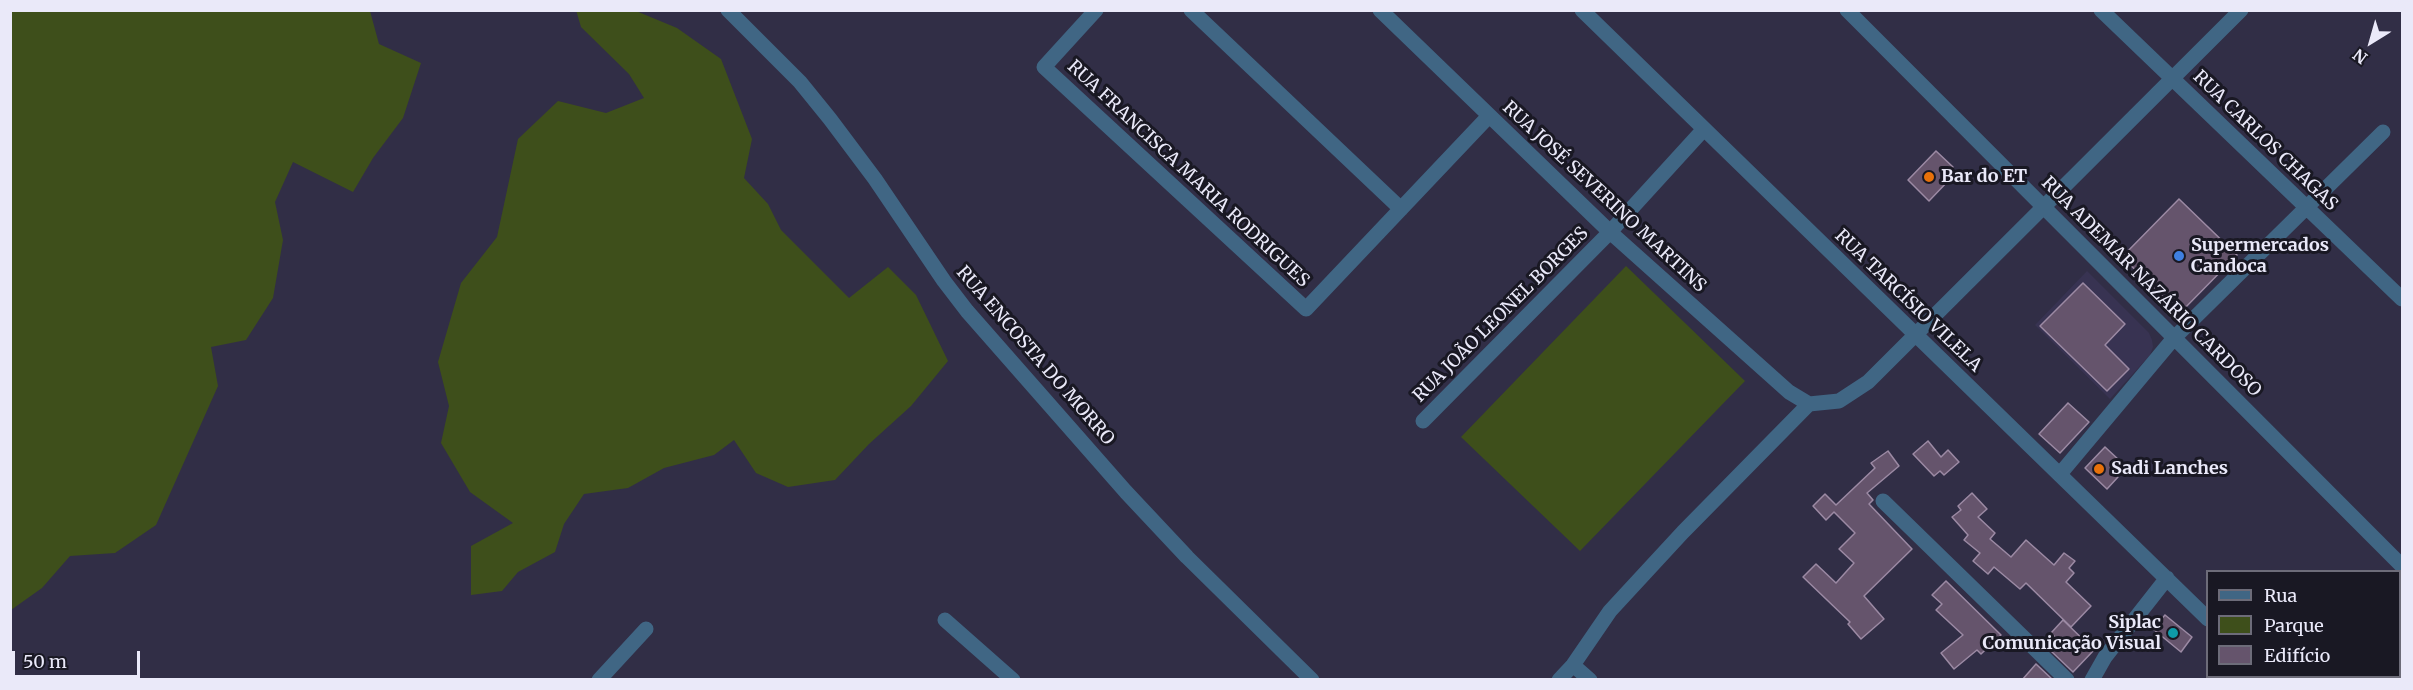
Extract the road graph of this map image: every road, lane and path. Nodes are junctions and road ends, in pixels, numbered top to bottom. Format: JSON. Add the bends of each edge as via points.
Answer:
{"nodes":[{"id":1,"x":728,"y":10,"type":"edge"},
{"id":2,"x":1096,"y":10,"type":"edge"},
{"id":3,"x":1191,"y":10,"type":"edge"},
{"id":4,"x":1380,"y":10,"type":"edge"},
{"id":5,"x":1582,"y":10,"type":"edge"},
{"id":6,"x":1847,"y":10,"type":"edge"},
{"id":7,"x":2101,"y":10,"type":"edge"},
{"id":8,"x":2241,"y":10,"type":"edge"},
{"id":9,"x":2172,"y":79,"type":"junction"},
{"id":10,"x":1488,"y":117,"type":"junction"},
{"id":11,"x":1704,"y":129,"type":"junction"},
{"id":12,"x":2383,"y":132,"type":"dead end"},
{"id":13,"x":2044,"y":207,"type":"junction"},
{"id":14,"x":2307,"y":207,"type":"junction"},
{"id":15,"x":1401,"y":209,"type":"junction"},
{"id":16,"x":1610,"y":232,"type":"junction"},
{"id":17,"x":2403,"y":299,"type":"edge"},
{"id":18,"x":1915,"y":335,"type":"junction"},
{"id":19,"x":2174,"y":338,"type":"junction"},
{"id":20,"x":1809,"y":404,"type":"junction"},
{"id":21,"x":1423,"y":421,"type":"dead end"},
{"id":22,"x":2060,"y":474,"type":"junction"},
{"id":23,"x":1883,"y":501,"type":"dead end"},
{"id":24,"x":2403,"y":566,"type":"edge"},
{"id":25,"x":2167,"y":578,"type":"junction"},
{"id":26,"x":2206,"y":617,"type":"edge"},
{"id":27,"x":945,"y":620,"type":"dead end"},
{"id":28,"x":646,"y":629,"type":"dead end"},
{"id":29,"x":1573,"y":665,"type":"junction"},
{"id":30,"x":599,"y":680,"type":"edge"},
{"id":31,"x":1013,"y":680,"type":"edge"},
{"id":32,"x":1312,"y":680,"type":"edge"},
{"id":33,"x":1559,"y":680,"type":"edge"},
{"id":34,"x":1590,"y":680,"type":"edge"},
{"id":35,"x":2067,"y":680,"type":"edge"},
{"id":36,"x":2092,"y":680,"type":"edge"}],
"edges":[{"from":1,"to":32,"type":"street","name":"RUA ENCOSTA DO MORRO","via":[[800,82],[830,119],[967,310],[1126,492]]},
{"from":2,"to":15,"type":"street","name":"RUA FRANCISCA MARIA RODRIGUES","via":[[1044,67],[1306,309]]},
{"from":3,"to":15,"type":"street"},
{"from":4,"to":10,"type":"street","name":"RUA JOSÉ SEVERINO MARTINS"},
{"from":5,"to":11,"type":"street","name":"RUA TARCÍSIO VILELA"},
{"from":6,"to":13,"type":"street","name":"RUA ADEMAR NAZÁRIO CARDOSO"},
{"from":7,"to":9,"type":"street","name":"RUA CARLOS CHAGAS"},
{"from":8,"to":9,"type":"street"},
{"from":9,"to":13,"type":"street"},
{"from":9,"to":14,"type":"street","name":"RUA CARLOS CHAGAS"},
{"from":10,"to":15,"type":"street"},
{"from":10,"to":16,"type":"street","name":"RUA JOSÉ SEVERINO MARTINS"},
{"from":11,"to":16,"type":"street","name":"RUA JOÃO LEONEL BORGES"},
{"from":11,"to":18,"type":"street","name":"RUA TARCÍSIO VILELA"},
{"from":12,"to":14,"type":"street"},
{"from":13,"to":18,"type":"street"},
{"from":13,"to":19,"type":"street","name":"RUA ADEMAR NAZÁRIO CARDOSO"},
{"from":14,"to":17,"type":"street","name":"RUA CARLOS CHAGAS"},
{"from":14,"to":19,"type":"street"},
{"from":16,"to":20,"type":"street","name":"RUA JOSÉ SEVERINO MARTINS","via":[[1789,392]]},
{"from":16,"to":21,"type":"street","name":"RUA JOÃO LEONEL BORGES"},
{"from":18,"to":20,"type":"street","via":[[1856,392],[1839,401]]},
{"from":18,"to":22,"type":"street","name":"RUA TARCÍSIO VILELA"},
{"from":19,"to":22,"type":"street"},
{"from":19,"to":24,"type":"street","name":"RUA ADEMAR NAZÁRIO CARDOSO"},
{"from":20,"to":29,"type":"street","via":[[1610,611]]},
{"from":22,"to":25,"type":"street","name":"RUA TARCÍSIO VILELA"},
{"from":23,"to":35,"type":"street"},
{"from":25,"to":26,"type":"street","name":"RUA TARCÍSIO VILELA"},
{"from":25,"to":36,"type":"street","via":[[2104,657]]},
{"from":27,"to":31,"type":"street"},
{"from":28,"to":30,"type":"street"},
{"from":29,"to":33,"type":"street"},
{"from":29,"to":34,"type":"street"}]}
